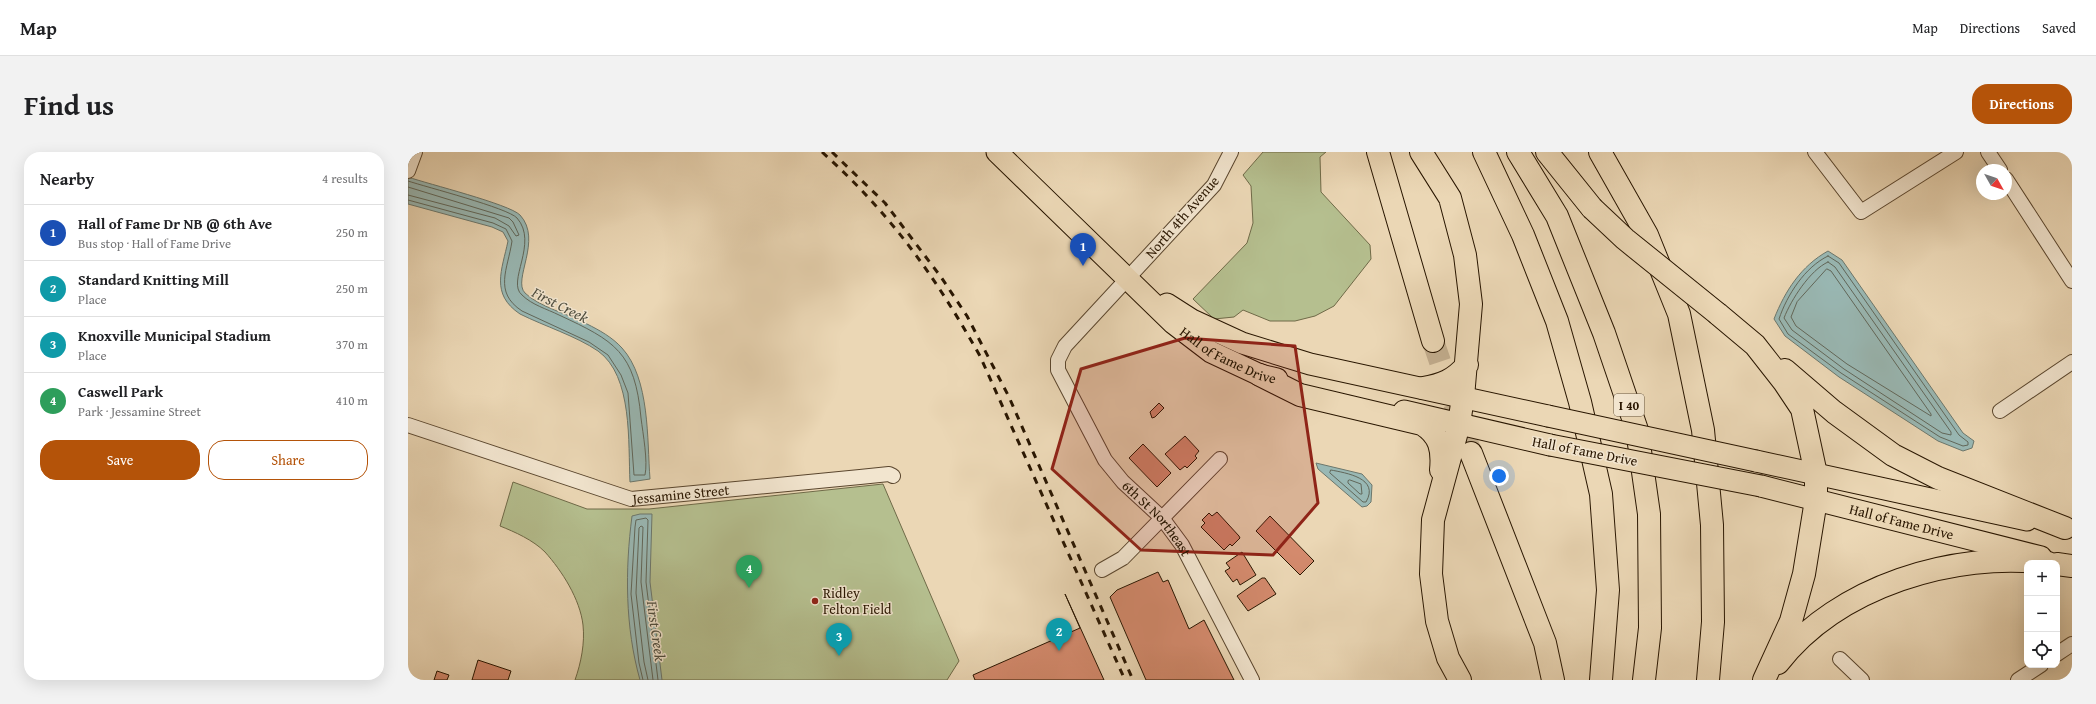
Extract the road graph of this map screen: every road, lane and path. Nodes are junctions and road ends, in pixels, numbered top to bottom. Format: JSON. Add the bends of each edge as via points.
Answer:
{"nodes":[{"id":1,"x":998,"y":152,"type":"edge"},
{"id":2,"x":1231,"y":152,"type":"edge"},
{"id":3,"x":1378,"y":152,"type":"edge"},
{"id":4,"x":1421,"y":152,"type":"edge"},
{"id":5,"x":1484,"y":152,"type":"edge"},
{"id":6,"x":1518,"y":152,"type":"edge"},
{"id":7,"x":1547,"y":152,"type":"edge"},
{"id":8,"x":1600,"y":152,"type":"edge"},
{"id":9,"x":1815,"y":152,"type":"edge"},
{"id":10,"x":1956,"y":152,"type":"edge"},
{"id":11,"x":1988,"y":152,"type":"edge"},
{"id":12,"x":1996,"y":164,"type":"edge"},
{"id":13,"x":2012,"y":188,"type":"edge"},
{"id":14,"x":1127,"y":279,"type":"junction"},
{"id":15,"x":2072,"y":281,"type":"edge"},
{"id":16,"x":1433,"y":341,"type":"tunnel mouth"},
{"id":17,"x":1755,"y":345,"type":"junction"},
{"id":18,"x":1058,"y":360,"type":"joint"},
{"id":19,"x":2072,"y":362,"type":"edge"},
{"id":20,"x":1466,"y":365,"type":"junction"},
{"id":21,"x":1260,"y":375,"type":"junction"},
{"id":22,"x":1424,"y":388,"type":"junction"},
{"id":23,"x":1463,"y":397,"type":"junction"},
{"id":24,"x":2000,"y":411,"type":"dead end"},
{"id":25,"x":1459,"y":424,"type":"junction"},
{"id":26,"x":408,"y":425,"type":"edge"},
{"id":27,"x":1471,"y":453,"type":"tunnel mouth"},
{"id":28,"x":1220,"y":459,"type":"dead end"},
{"id":29,"x":1816,"y":474,"type":"junction"},
{"id":30,"x":893,"y":476,"type":"dead end"},
{"id":31,"x":1816,"y":500,"type":"junction"},
{"id":32,"x":1437,"y":506,"type":"junction"},
{"id":33,"x":1162,"y":518,"type":"junction"},
{"id":34,"x":2068,"y":529,"type":"edge"},
{"id":35,"x":2027,"y":560,"type":"edge"},
{"id":36,"x":2060,"y":564,"type":"edge"},
{"id":37,"x":2072,"y":565,"type":"edge"},
{"id":38,"x":1102,"y":570,"type":"dead end"},
{"id":39,"x":2072,"y":644,"type":"edge"},
{"id":40,"x":2060,"y":652,"type":"edge"},
{"id":41,"x":1840,"y":659,"type":"dead end"},
{"id":42,"x":2036,"y":668,"type":"edge"},
{"id":43,"x":1252,"y":680,"type":"edge"},
{"id":44,"x":1460,"y":680,"type":"edge"},
{"id":45,"x":1553,"y":680,"type":"edge"},
{"id":46,"x":1601,"y":680,"type":"edge"},
{"id":47,"x":1644,"y":680,"type":"edge"},
{"id":48,"x":1708,"y":680,"type":"edge"},
{"id":49,"x":1765,"y":680,"type":"edge"},
{"id":50,"x":1862,"y":680,"type":"edge"},
{"id":51,"x":2018,"y":680,"type":"edge"}],
"edges":[{"from":1,"to":14,"type":"main road","name":"Hall of Fame Drive"},
{"from":2,"to":14,"type":"street","name":"North 4th Avenue","via":[[1214,185]]},
{"from":3,"to":16,"type":"highway"},
{"from":4,"to":20,"type":"highway","via":[[1450,198],[1465,255],[1471,304]]},
{"from":5,"to":46,"type":"highway","via":[[1523,235],[1557,321],[1580,402],[1601,494],[1608,590]]},
{"from":6,"to":47,"type":"highway","number":"I 40","via":[[1556,216],[1604,333],[1637,430],[1649,514],[1650,628]]},
{"from":7,"to":17,"type":"highway","bridge":true,"via":[[1592,208],[1625,239]]},
{"from":8,"to":48,"type":"highway","via":[[1648,235],[1679,314],[1703,430],[1712,525],[1712,622]]},
{"from":9,"to":10,"type":"street","via":[[1861,212]]},
{"from":11,"to":12,"type":"street"},
{"from":13,"to":15,"type":"street"},
{"from":14,"to":18,"type":"street","name":"North 4th Avenue","via":[[1065,346]]},
{"from":14,"to":21,"type":"main road","name":"Hall of Fame Drive","via":[[1173,323],[1211,352]]},
{"from":14,"to":22,"type":"main road","name":"Hall of Fame Drive","via":[[1192,320],[1242,343],[1310,364]]},
{"from":17,"to":29,"type":"highway","via":[[1802,409]]},
{"from":17,"to":34,"type":"highway","via":[[1834,412],[1893,455],[1938,478]]},
{"from":18,"to":33,"type":"street","name":"6th St Northeast","via":[[1058,370],[1105,460],[1123,482]]},
{"from":19,"to":24,"type":"street"},
{"from":20,"to":22,"type":"highway","via":[[1451,380]]},
{"from":20,"to":23,"type":"highway"},
{"from":21,"to":25,"type":"main road","name":"Hall of Fame Drive"},
{"from":21,"to":32,"type":"highway","via":[[1300,395],[1412,420],[1429,428],[1442,450]]},
{"from":22,"to":23,"type":"main road","name":"Hall of Fame Drive"},
{"from":23,"to":25,"type":"highway"},
{"from":23,"to":29,"type":"main road","name":"Hall of Fame Drive","bridge":true},
{"from":25,"to":31,"type":"main road","name":"Hall of Fame Drive","bridge":true,"via":[[1761,486]]},
{"from":25,"to":32,"type":"highway"},
{"from":26,"to":30,"type":"street","name":"Jessamine Street","via":[[631,499],[889,474]]},
{"from":27,"to":45,"type":"highway","via":[[1545,644]]},
{"from":28,"to":33,"type":"street"},
{"from":29,"to":31,"type":"highway"},
{"from":29,"to":34,"type":"main road","name":"Hall of Fame Drive"},
{"from":31,"to":37,"type":"main road","name":"Hall of Fame Drive"},
{"from":31,"to":49,"type":"highway","via":[[1804,574],[1791,621]]},
{"from":32,"to":44,"type":"highway","via":[[1433,520],[1431,574],[1437,621],[1448,658]]},
{"from":33,"to":38,"type":"street","via":[[1123,558]]},
{"from":33,"to":43,"type":"street","name":"6th St Northeast","via":[[1182,545]]},
{"from":35,"to":49,"type":"highway","via":[[1966,562],[1914,574],[1866,594],[1816,625],[1788,650]]},
{"from":36,"to":37,"type":"highway"},
{"from":39,"to":40,"type":"street"},
{"from":41,"to":50,"type":"street"},
{"from":42,"to":51,"type":"street"}]}
